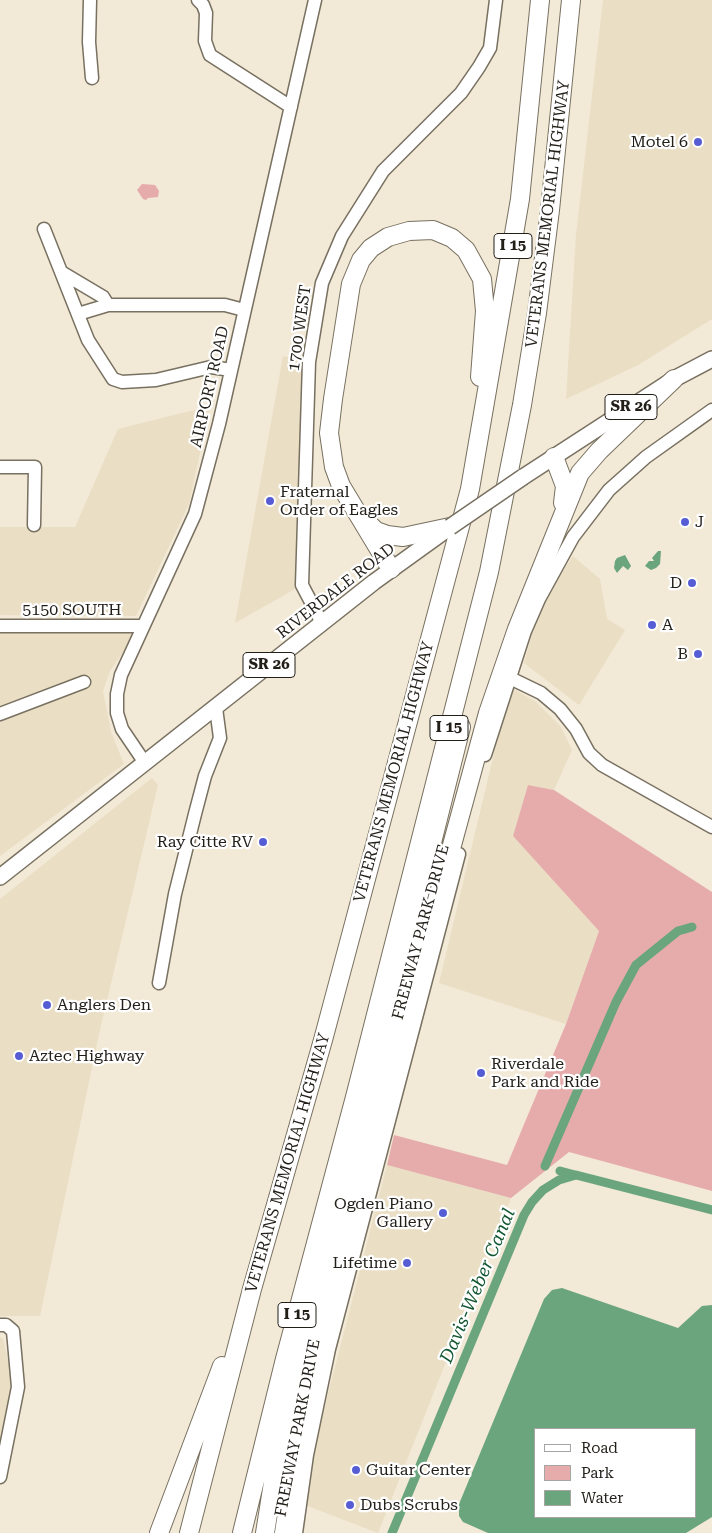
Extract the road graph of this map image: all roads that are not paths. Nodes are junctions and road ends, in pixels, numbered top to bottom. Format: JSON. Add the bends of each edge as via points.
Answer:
{"nodes":[{"id":1,"x":90,"y":0,"type":"edge"},
{"id":2,"x":198,"y":0,"type":"edge"},
{"id":3,"x":315,"y":0,"type":"edge"},
{"id":4,"x":496,"y":0,"type":"edge"},
{"id":5,"x":540,"y":0,"type":"edge"},
{"id":6,"x":571,"y":0,"type":"edge"},
{"id":7,"x":92,"y":78,"type":"dead end"},
{"id":8,"x":290,"y":107,"type":"junction"},
{"id":9,"x":44,"y":229,"type":"dead end"},
{"id":10,"x":61,"y":272,"type":"junction"},
{"id":11,"x":108,"y":305,"type":"junction"},
{"id":12,"x":244,"y":310,"type":"junction"},
{"id":13,"x":78,"y":314,"type":"junction"},
{"id":14,"x":712,"y":359,"type":"edge"},
{"id":15,"x":231,"y":370,"type":"junction"},
{"id":16,"x":674,"y":379,"type":"junction"},
{"id":17,"x":712,"y":410,"type":"edge"},
{"id":18,"x":554,"y":457,"type":"junction"},
{"id":19,"x":0,"y":466,"type":"edge"},
{"id":20,"x":470,"y":489,"type":"junction"},
{"id":21,"x":355,"y":510,"type":"junction"},
{"id":22,"x":561,"y":519,"type":"junction"},
{"id":23,"x":34,"y":525,"type":"dead end"},
{"id":24,"x":450,"y":527,"type":"junction"},
{"id":25,"x":391,"y":569,"type":"junction"},
{"id":26,"x":489,"y":572,"type":"junction"},
{"id":27,"x":322,"y":623,"type":"junction"},
{"id":28,"x":0,"y":626,"type":"edge"},
{"id":29,"x":143,"y":626,"type":"junction"},
{"id":30,"x":510,"y":678,"type":"junction"},
{"id":31,"x":84,"y":682,"type":"dead end"},
{"id":32,"x":216,"y":708,"type":"junction"},
{"id":33,"x":0,"y":714,"type":"edge"},
{"id":34,"x":145,"y":763,"type":"junction"},
{"id":35,"x":712,"y":827,"type":"edge"},
{"id":36,"x":0,"y":877,"type":"edge"},
{"id":37,"x":158,"y":983,"type":"dead end"},
{"id":38,"x":252,"y":1289,"type":"junction"},
{"id":39,"x":3,"y":1326,"type":"edge"},
{"id":40,"x":0,"y":1477,"type":"edge"},
{"id":41,"x":159,"y":1533,"type":"edge"},
{"id":42,"x":189,"y":1533,"type":"edge"},
{"id":43,"x":242,"y":1533,"type":"edge"},
{"id":44,"x":264,"y":1533,"type":"edge"},
{"id":45,"x":284,"y":1533,"type":"edge"},
{"id":46,"x":296,"y":1533,"type":"edge"}],
"edges":[{"from":1,"to":7,"type":"street"},
{"from":2,"to":8,"type":"street","via":[[206,13],[205,41],[210,55]]},
{"from":3,"to":8,"type":"street","name":"AIRPORT ROAD"},
{"from":4,"to":27,"type":"street","name":"1700 WEST","via":[[490,48],[480,67],[461,93],[383,172],[342,236],[322,283],[309,362],[302,585]]},
{"from":5,"to":20,"type":"highway","name":"VETERANS MEMORIAL HIGHWAY","number":"I 15","via":[[520,200]]},
{"from":6,"to":26,"type":"highway","name":"VETERANS MEMORIAL HIGHWAY","number":"I 15","via":[[537,313],[521,414]]},
{"from":8,"to":12,"type":"street","name":"AIRPORT ROAD"},
{"from":9,"to":10,"type":"street"},
{"from":10,"to":11,"type":"street","via":[[103,297]]},
{"from":10,"to":13,"type":"street"},
{"from":11,"to":12,"type":"street","via":[[225,305]]},
{"from":11,"to":13,"type":"street"},
{"from":12,"to":15,"type":"street","name":"AIRPORT ROAD"},
{"from":13,"to":15,"type":"street","via":[[88,340],[113,379],[122,382],[156,380],[211,367]]},
{"from":14,"to":16,"type":"main road","name":"RIVERDALE ROAD","number":"SR 26"},
{"from":15,"to":29,"type":"street","name":"AIRPORT ROAD","via":[[195,514]]},
{"from":16,"to":18,"type":"main road","name":"RIVERDALE ROAD","number":"SR 26"},
{"from":16,"to":22,"type":"highway","via":[[588,462],[580,473]]},
{"from":17,"to":30,"type":"street","name":"FREEWAY PARK DRIVE","via":[[646,457],[609,490],[573,537],[539,599]]},
{"from":18,"to":22,"type":"highway","via":[[565,486]]},
{"from":18,"to":24,"type":"main road","name":"RIVERDALE ROAD","number":"SR 26","bridge":true},
{"from":19,"to":23,"type":"street","via":[[35,467]]},
{"from":20,"to":21,"type":"highway","via":[[485,311],[482,279],[466,250],[452,238],[433,230],[410,231],[388,237],[372,248],[361,260],[351,284],[329,433],[334,467]]},
{"from":20,"to":38,"type":"highway","name":"VETERANS MEMORIAL HIGHWAY","number":"I 15","via":[[323,1040]]},
{"from":21,"to":24,"type":"highway","via":[[376,532],[387,535],[403,537]]},
{"from":21,"to":25,"type":"highway"},
{"from":22,"to":45,"type":"highway","via":[[516,628],[488,713],[414,980],[342,1249],[298,1447]]},
{"from":24,"to":25,"type":"main road","name":"RIVERDALE ROAD","number":"SR 26"},
{"from":25,"to":27,"type":"main road","name":"RIVERDALE ROAD","number":"SR 26"},
{"from":26,"to":43,"type":"highway","name":"VETERANS MEMORIAL HIGHWAY","number":"I 15","via":[[353,1106],[284,1359]]},
{"from":26,"to":44,"type":"highway","via":[[484,630],[276,1464]]},
{"from":27,"to":32,"type":"main road","name":"RIVERDALE ROAD","number":"SR 26"},
{"from":28,"to":29,"type":"street","name":"5150 SOUTH"},
{"from":29,"to":34,"type":"street","name":"AIRPORT ROAD","via":[[121,675],[117,713],[122,729]]},
{"from":30,"to":35,"type":"street","via":[[541,693],[560,709],[589,753],[602,764]]},
{"from":30,"to":46,"type":"street","name":"FREEWAY PARK DRIVE","via":[[469,814],[329,1349],[307,1455]]},
{"from":31,"to":33,"type":"street"},
{"from":32,"to":34,"type":"main road","name":"RIVERDALE ROAD","number":"SR 26"},
{"from":32,"to":37,"type":"street","via":[[220,738],[206,776],[175,894]]},
{"from":34,"to":36,"type":"main road","name":"RIVERDALE ROAD","number":"SR 26"},
{"from":38,"to":41,"type":"highway"},
{"from":38,"to":42,"type":"highway","name":"VETERANS MEMORIAL HIGHWAY","number":"I 15"},
{"from":39,"to":40,"type":"street","via":[[13,1332],[18,1387]]}]}
